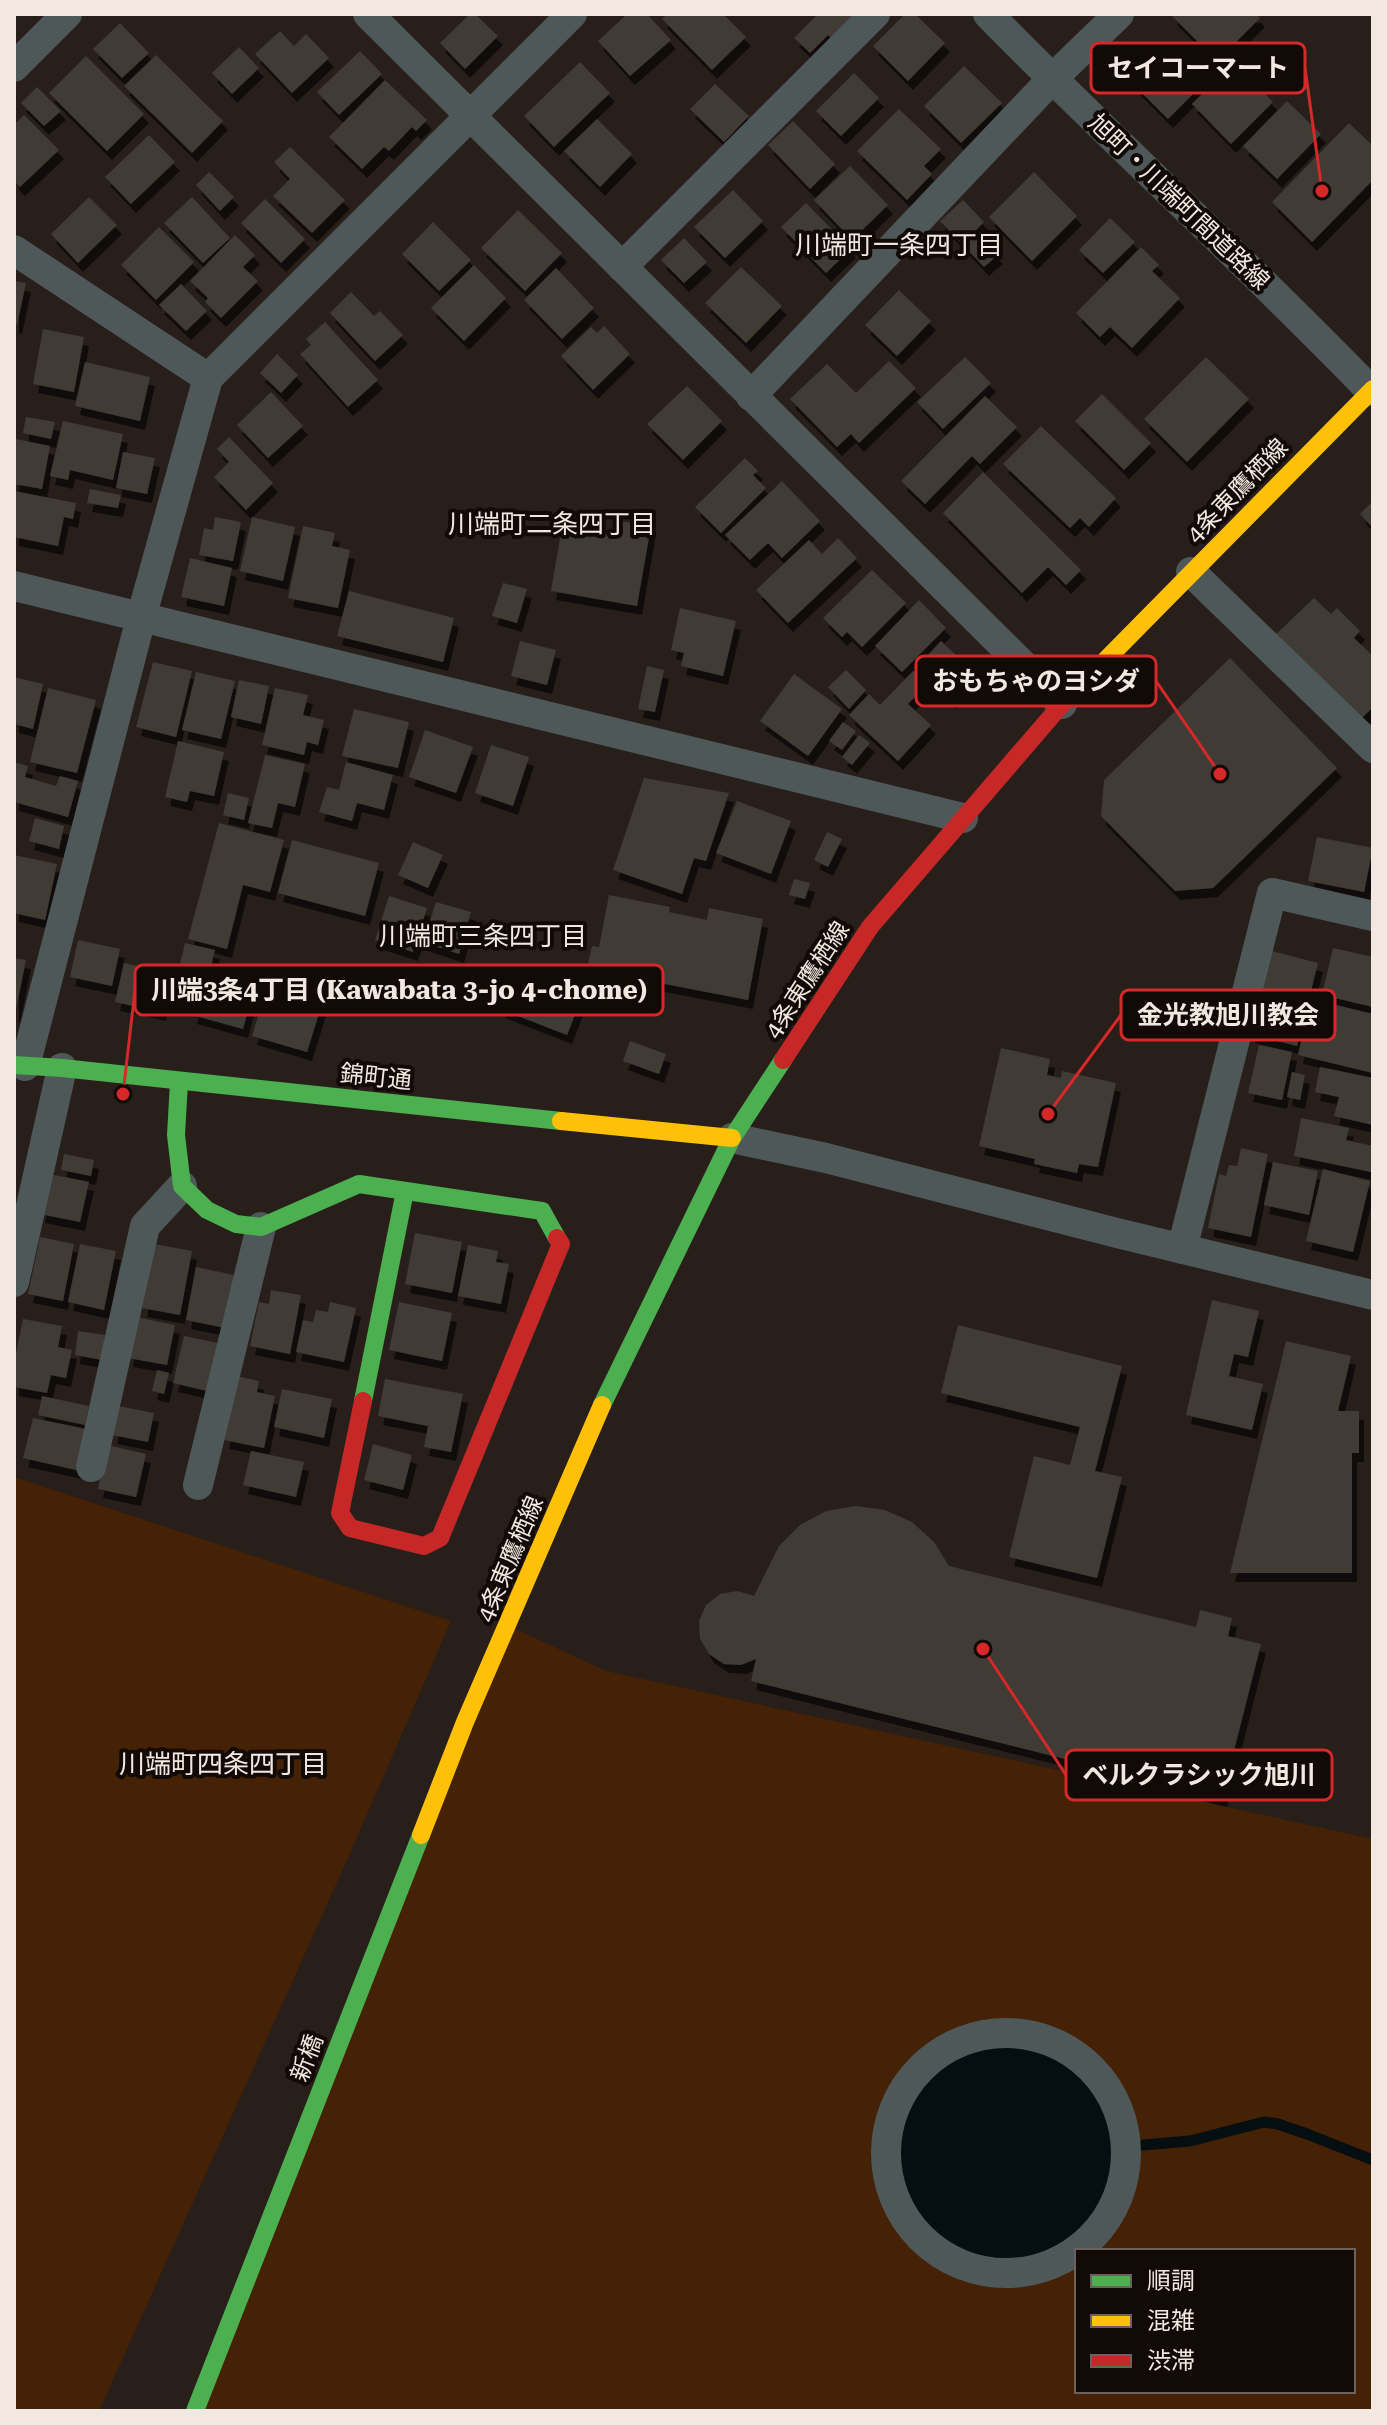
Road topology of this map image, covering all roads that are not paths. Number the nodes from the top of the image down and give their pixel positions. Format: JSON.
{"nodes":[{"id":1,"x":67,"y":14,"type":"edge"},
{"id":2,"x":368,"y":14,"type":"edge"},
{"id":3,"x":572,"y":14,"type":"edge"},
{"id":4,"x":875,"y":14,"type":"edge"},
{"id":5,"x":988,"y":14,"type":"edge"},
{"id":6,"x":1119,"y":14,"type":"edge"},
{"id":7,"x":14,"y":67,"type":"edge"},
{"id":8,"x":1052,"y":79,"type":"junction"},
{"id":9,"x":469,"y":116,"type":"junction"},
{"id":10,"x":14,"y":250,"type":"edge"},
{"id":11,"x":622,"y":267,"type":"junction"},
{"id":12,"x":208,"y":378,"type":"junction"},
{"id":13,"x":1372,"y":390,"type":"edge"},
{"id":14,"x":751,"y":396,"type":"junction"},
{"id":15,"x":1191,"y":572,"type":"junction"},
{"id":16,"x":14,"y":586,"type":"edge"},
{"id":17,"x":141,"y":618,"type":"junction"},
{"id":18,"x":1062,"y":704,"type":"junction"},
{"id":19,"x":1373,"y":748,"type":"edge"},
{"id":20,"x":963,"y":818,"type":"junction"},
{"id":21,"x":1373,"y":916,"type":"edge"},
{"id":22,"x":19,"y":1066,"type":"edge"},
{"id":23,"x":62,"y":1068,"type":"junction"},
{"id":24,"x":179,"y":1082,"type":"junction"},
{"id":25,"x":732,"y":1138,"type":"junction"},
{"id":26,"x":182,"y":1186,"type":"junction"},
{"id":27,"x":405,"y":1191,"type":"junction"},
{"id":28,"x":261,"y":1227,"type":"junction"},
{"id":29,"x":1182,"y":1249,"type":"junction"},
{"id":30,"x":14,"y":1282,"type":"edge"},
{"id":31,"x":1372,"y":1293,"type":"edge"},
{"id":32,"x":91,"y":1467,"type":"dead end"},
{"id":33,"x":198,"y":1485,"type":"dead end"},
{"id":34,"x":465,"y":1722,"type":"joint"},
{"id":35,"x":920,"y":2237,"type":"joint"},
{"id":36,"x":1078,"y":2249,"type":"edge"},
{"id":37,"x":1075,"y":2251,"type":"edge"},
{"id":38,"x":195,"y":2411,"type":"edge"}],
"edges":[{"from":1,"to":7,"type":"street"},
{"from":2,"to":9,"type":"street"},
{"from":3,"to":9,"type":"street"},
{"from":4,"to":11,"type":"street"},
{"from":5,"to":8,"type":"street","name":"旭町・川端町間道路線"},
{"from":6,"to":8,"type":"street"},
{"from":8,"to":13,"type":"street","name":"旭町・川端町間道路線"},
{"from":8,"to":14,"type":"street"},
{"from":9,"to":11,"type":"street"},
{"from":9,"to":12,"type":"street"},
{"from":10,"to":12,"type":"street"},
{"from":11,"to":14,"type":"street"},
{"from":12,"to":17,"type":"street"},
{"from":13,"to":15,"type":"street","name":"4条東鷹栖線"},
{"from":14,"to":18,"type":"street"},
{"from":15,"to":18,"type":"street","name":"4条東鷹栖線"},
{"from":15,"to":19,"type":"street"},
{"from":16,"to":17,"type":"street"},
{"from":17,"to":20,"type":"street"},
{"from":17,"to":22,"type":"street"},
{"from":18,"to":20,"type":"street","name":"4条東鷹栖線"},
{"from":20,"to":25,"type":"street","name":"4条東鷹栖線"},
{"from":21,"to":29,"type":"street"},
{"from":22,"to":23,"type":"street","name":"錦町通"},
{"from":23,"to":24,"type":"street","name":"錦町通"},
{"from":23,"to":30,"type":"street"},
{"from":24,"to":25,"type":"street","name":"錦町通"},
{"from":24,"to":26,"type":"street"},
{"from":25,"to":29,"type":"street"},
{"from":25,"to":34,"type":"street","name":"4条東鷹栖線"},
{"from":26,"to":28,"type":"street"},
{"from":26,"to":32,"type":"street"},
{"from":27,"to":27,"type":"street"},
{"from":27,"to":28,"type":"street"},
{"from":28,"to":33,"type":"street"},
{"from":29,"to":31,"type":"street"},
{"from":34,"to":38,"type":"street","name":"新橋"},
{"from":35,"to":36,"type":"street"},
{"from":35,"to":37,"type":"street"}]}
